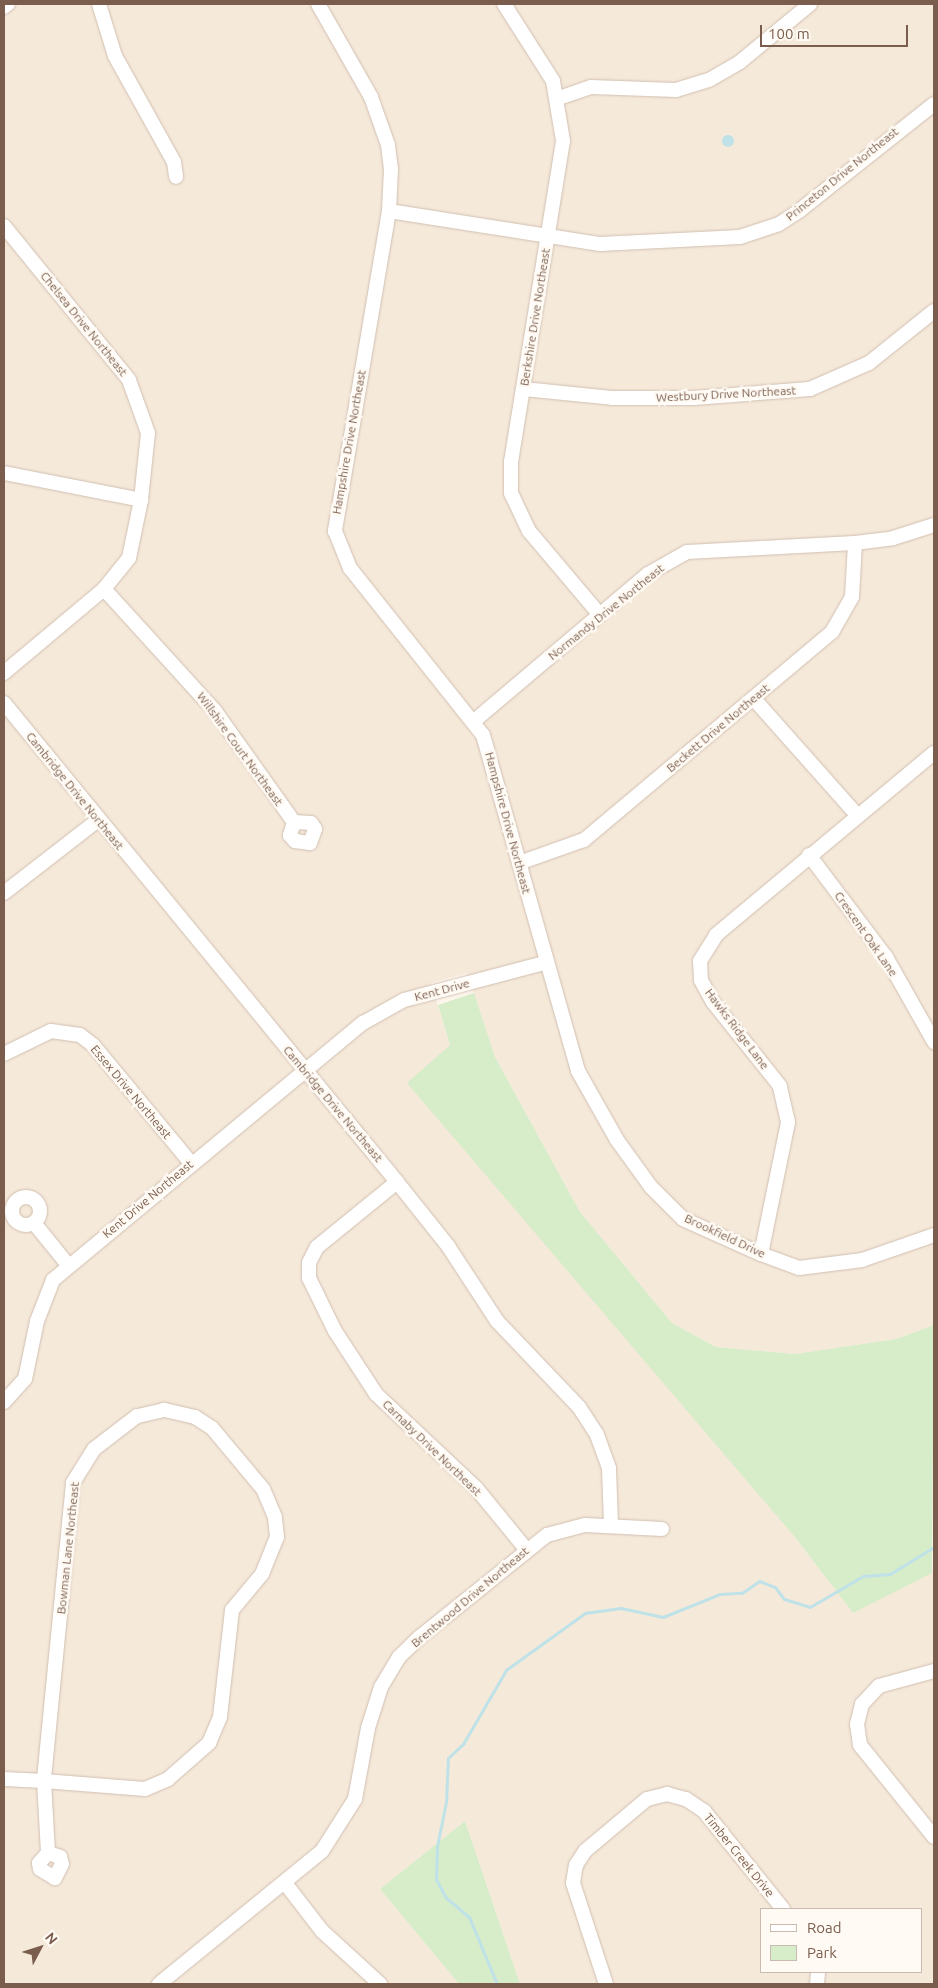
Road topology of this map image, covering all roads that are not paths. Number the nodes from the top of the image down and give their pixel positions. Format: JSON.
{"nodes":[{"id":1,"x":8,"y":4,"type":"edge"},
{"id":2,"x":100,"y":4,"type":"edge"},
{"id":3,"x":318,"y":4,"type":"edge"},
{"id":4,"x":504,"y":4,"type":"edge"},
{"id":5,"x":810,"y":4,"type":"edge"},
{"id":6,"x":4,"y":7,"type":"edge"},
{"id":7,"x":558,"y":98,"type":"junction"},
{"id":8,"x":934,"y":104,"type":"edge"},
{"id":9,"x":176,"y":177,"type":"dead end"},
{"id":10,"x":389,"y":211,"type":"junction"},
{"id":11,"x":4,"y":226,"type":"edge"},
{"id":12,"x":548,"y":237,"type":"junction"},
{"id":13,"x":934,"y":311,"type":"edge"},
{"id":14,"x":524,"y":389,"type":"junction"},
{"id":15,"x":4,"y":473,"type":"edge"},
{"id":16,"x":141,"y":500,"type":"junction"},
{"id":17,"x":934,"y":525,"type":"edge"},
{"id":18,"x":856,"y":542,"type":"junction"},
{"id":19,"x":104,"y":589,"type":"junction"},
{"id":20,"x":600,"y":615,"type":"junction"},
{"id":21,"x":4,"y":673,"type":"edge"},
{"id":22,"x":754,"y":699,"type":"junction"},
{"id":23,"x":4,"y":703,"type":"edge"},
{"id":24,"x":474,"y":721,"type":"junction"},
{"id":25,"x":933,"y":756,"type":"edge"},
{"id":26,"x":857,"y":815,"type":"junction"},
{"id":27,"x":98,"y":820,"type":"junction"},
{"id":28,"x":294,"y":822,"type":"dead end"},
{"id":29,"x":809,"y":855,"type":"junction"},
{"id":30,"x":519,"y":863,"type":"junction"},
{"id":31,"x":4,"y":893,"type":"edge"},
{"id":32,"x":544,"y":963,"type":"junction"},
{"id":33,"x":349,"y":1035,"type":"joint"},
{"id":34,"x":934,"y":1042,"type":"edge"},
{"id":35,"x":4,"y":1054,"type":"edge"},
{"id":36,"x":306,"y":1071,"type":"junction"},
{"id":37,"x":191,"y":1163,"type":"junction"},
{"id":38,"x":397,"y":1182,"type":"junction"},
{"id":39,"x":34,"y":1223,"type":"dead end"},
{"id":40,"x":934,"y":1235,"type":"edge"},
{"id":41,"x":761,"y":1254,"type":"junction"},
{"id":42,"x":68,"y":1265,"type":"junction"},
{"id":43,"x":4,"y":1402,"type":"edge"},
{"id":44,"x":612,"y":1526,"type":"junction"},
{"id":45,"x":662,"y":1529,"type":"dead end"},
{"id":46,"x":526,"y":1550,"type":"junction"},
{"id":47,"x":934,"y":1671,"type":"edge"},
{"id":48,"x":4,"y":1779,"type":"edge"},
{"id":49,"x":44,"y":1781,"type":"junction"},
{"id":50,"x":934,"y":1837,"type":"edge"},
{"id":51,"x":48,"y":1853,"type":"dead end"},
{"id":52,"x":285,"y":1883,"type":"junction"},
{"id":53,"x":782,"y":1908,"type":"edge"},
{"id":54,"x":159,"y":1984,"type":"edge"},
{"id":55,"x":380,"y":1984,"type":"edge"},
{"id":56,"x":606,"y":1984,"type":"edge"}],
"edges":[{"from":1,"to":6,"type":"street"},
{"from":2,"to":9,"type":"street"},
{"from":3,"to":10,"type":"street","name":"Hampshire Drive Northeast"},
{"from":4,"to":7,"type":"street","name":"Berkshire Drive Northeast"},
{"from":5,"to":7,"type":"street"},
{"from":7,"to":12,"type":"street","name":"Berkshire Drive Northeast"},
{"from":8,"to":12,"type":"street","name":"Princeton Drive Northeast"},
{"from":10,"to":12,"type":"street","name":"Princeton Drive Northeast"},
{"from":10,"to":24,"type":"street","name":"Hampshire Drive Northeast"},
{"from":11,"to":16,"type":"street","name":"Chelsea Drive Northeast"},
{"from":12,"to":14,"type":"street","name":"Berkshire Drive Northeast"},
{"from":13,"to":14,"type":"street","name":"Westbury Drive Northeast"},
{"from":14,"to":20,"type":"street","name":"Berkshire Drive Northeast"},
{"from":15,"to":16,"type":"street"},
{"from":16,"to":19,"type":"street","name":"Chelsea Drive Northeast"},
{"from":17,"to":18,"type":"street","name":"Normandy Drive Northeast"},
{"from":18,"to":20,"type":"street","name":"Normandy Drive Northeast"},
{"from":18,"to":22,"type":"street","name":"Beckett Drive Northeast"},
{"from":19,"to":21,"type":"street","name":"Chelsea Drive Northeast"},
{"from":19,"to":28,"type":"street","name":"Willshire Court Northeast"},
{"from":20,"to":24,"type":"street","name":"Normandy Drive Northeast"},
{"from":22,"to":26,"type":"street"},
{"from":22,"to":30,"type":"street","name":"Beckett Drive Northeast"},
{"from":23,"to":27,"type":"street","name":"Cambridge Drive Northeast"},
{"from":24,"to":30,"type":"street","name":"Hampshire Drive Northeast"},
{"from":25,"to":26,"type":"street","name":"Hawks Ridge Lane"},
{"from":26,"to":29,"type":"street","name":"Hawks Ridge Lane"},
{"from":27,"to":31,"type":"street"},
{"from":27,"to":36,"type":"street","name":"Cambridge Drive Northeast"},
{"from":29,"to":34,"type":"street","name":"Crescent Oak Lane"},
{"from":29,"to":41,"type":"street","name":"Hawks Ridge Lane"},
{"from":30,"to":32,"type":"street","name":"Hampshire Drive Northeast"},
{"from":32,"to":33,"type":"street","name":"Kent Drive"},
{"from":32,"to":41,"type":"street","name":"Brookfield Drive"},
{"from":33,"to":36,"type":"street","name":"Kent Drive Northeast"},
{"from":35,"to":37,"type":"street","name":"Essex Drive Northeast"},
{"from":36,"to":37,"type":"street","name":"Kent Drive Northeast"},
{"from":36,"to":38,"type":"street","name":"Cambridge Drive Northeast"},
{"from":37,"to":42,"type":"street","name":"Kent Drive Northeast"},
{"from":38,"to":44,"type":"street","name":"Cambridge Drive Northeast"},
{"from":38,"to":46,"type":"street","name":"Carnaby Drive Northeast"},
{"from":39,"to":42,"type":"street"},
{"from":40,"to":41,"type":"street","name":"Brookfield Drive"},
{"from":42,"to":43,"type":"street","name":"Kent Drive Northeast"},
{"from":44,"to":45,"type":"street","name":"Brentwood Drive Northeast"},
{"from":44,"to":46,"type":"street","name":"Brentwood Drive Northeast"},
{"from":46,"to":52,"type":"street","name":"Brentwood Drive Northeast"},
{"from":47,"to":50,"type":"street"},
{"from":48,"to":49,"type":"street","name":"Bowman Lane Northeast"},
{"from":49,"to":49,"type":"street","name":"Bowman Lane Northeast"},
{"from":49,"to":51,"type":"street"},
{"from":52,"to":54,"type":"street","name":"Brentwood Drive Northeast"},
{"from":52,"to":55,"type":"street"},
{"from":53,"to":56,"type":"street","name":"Timber Creek Drive"}]}
